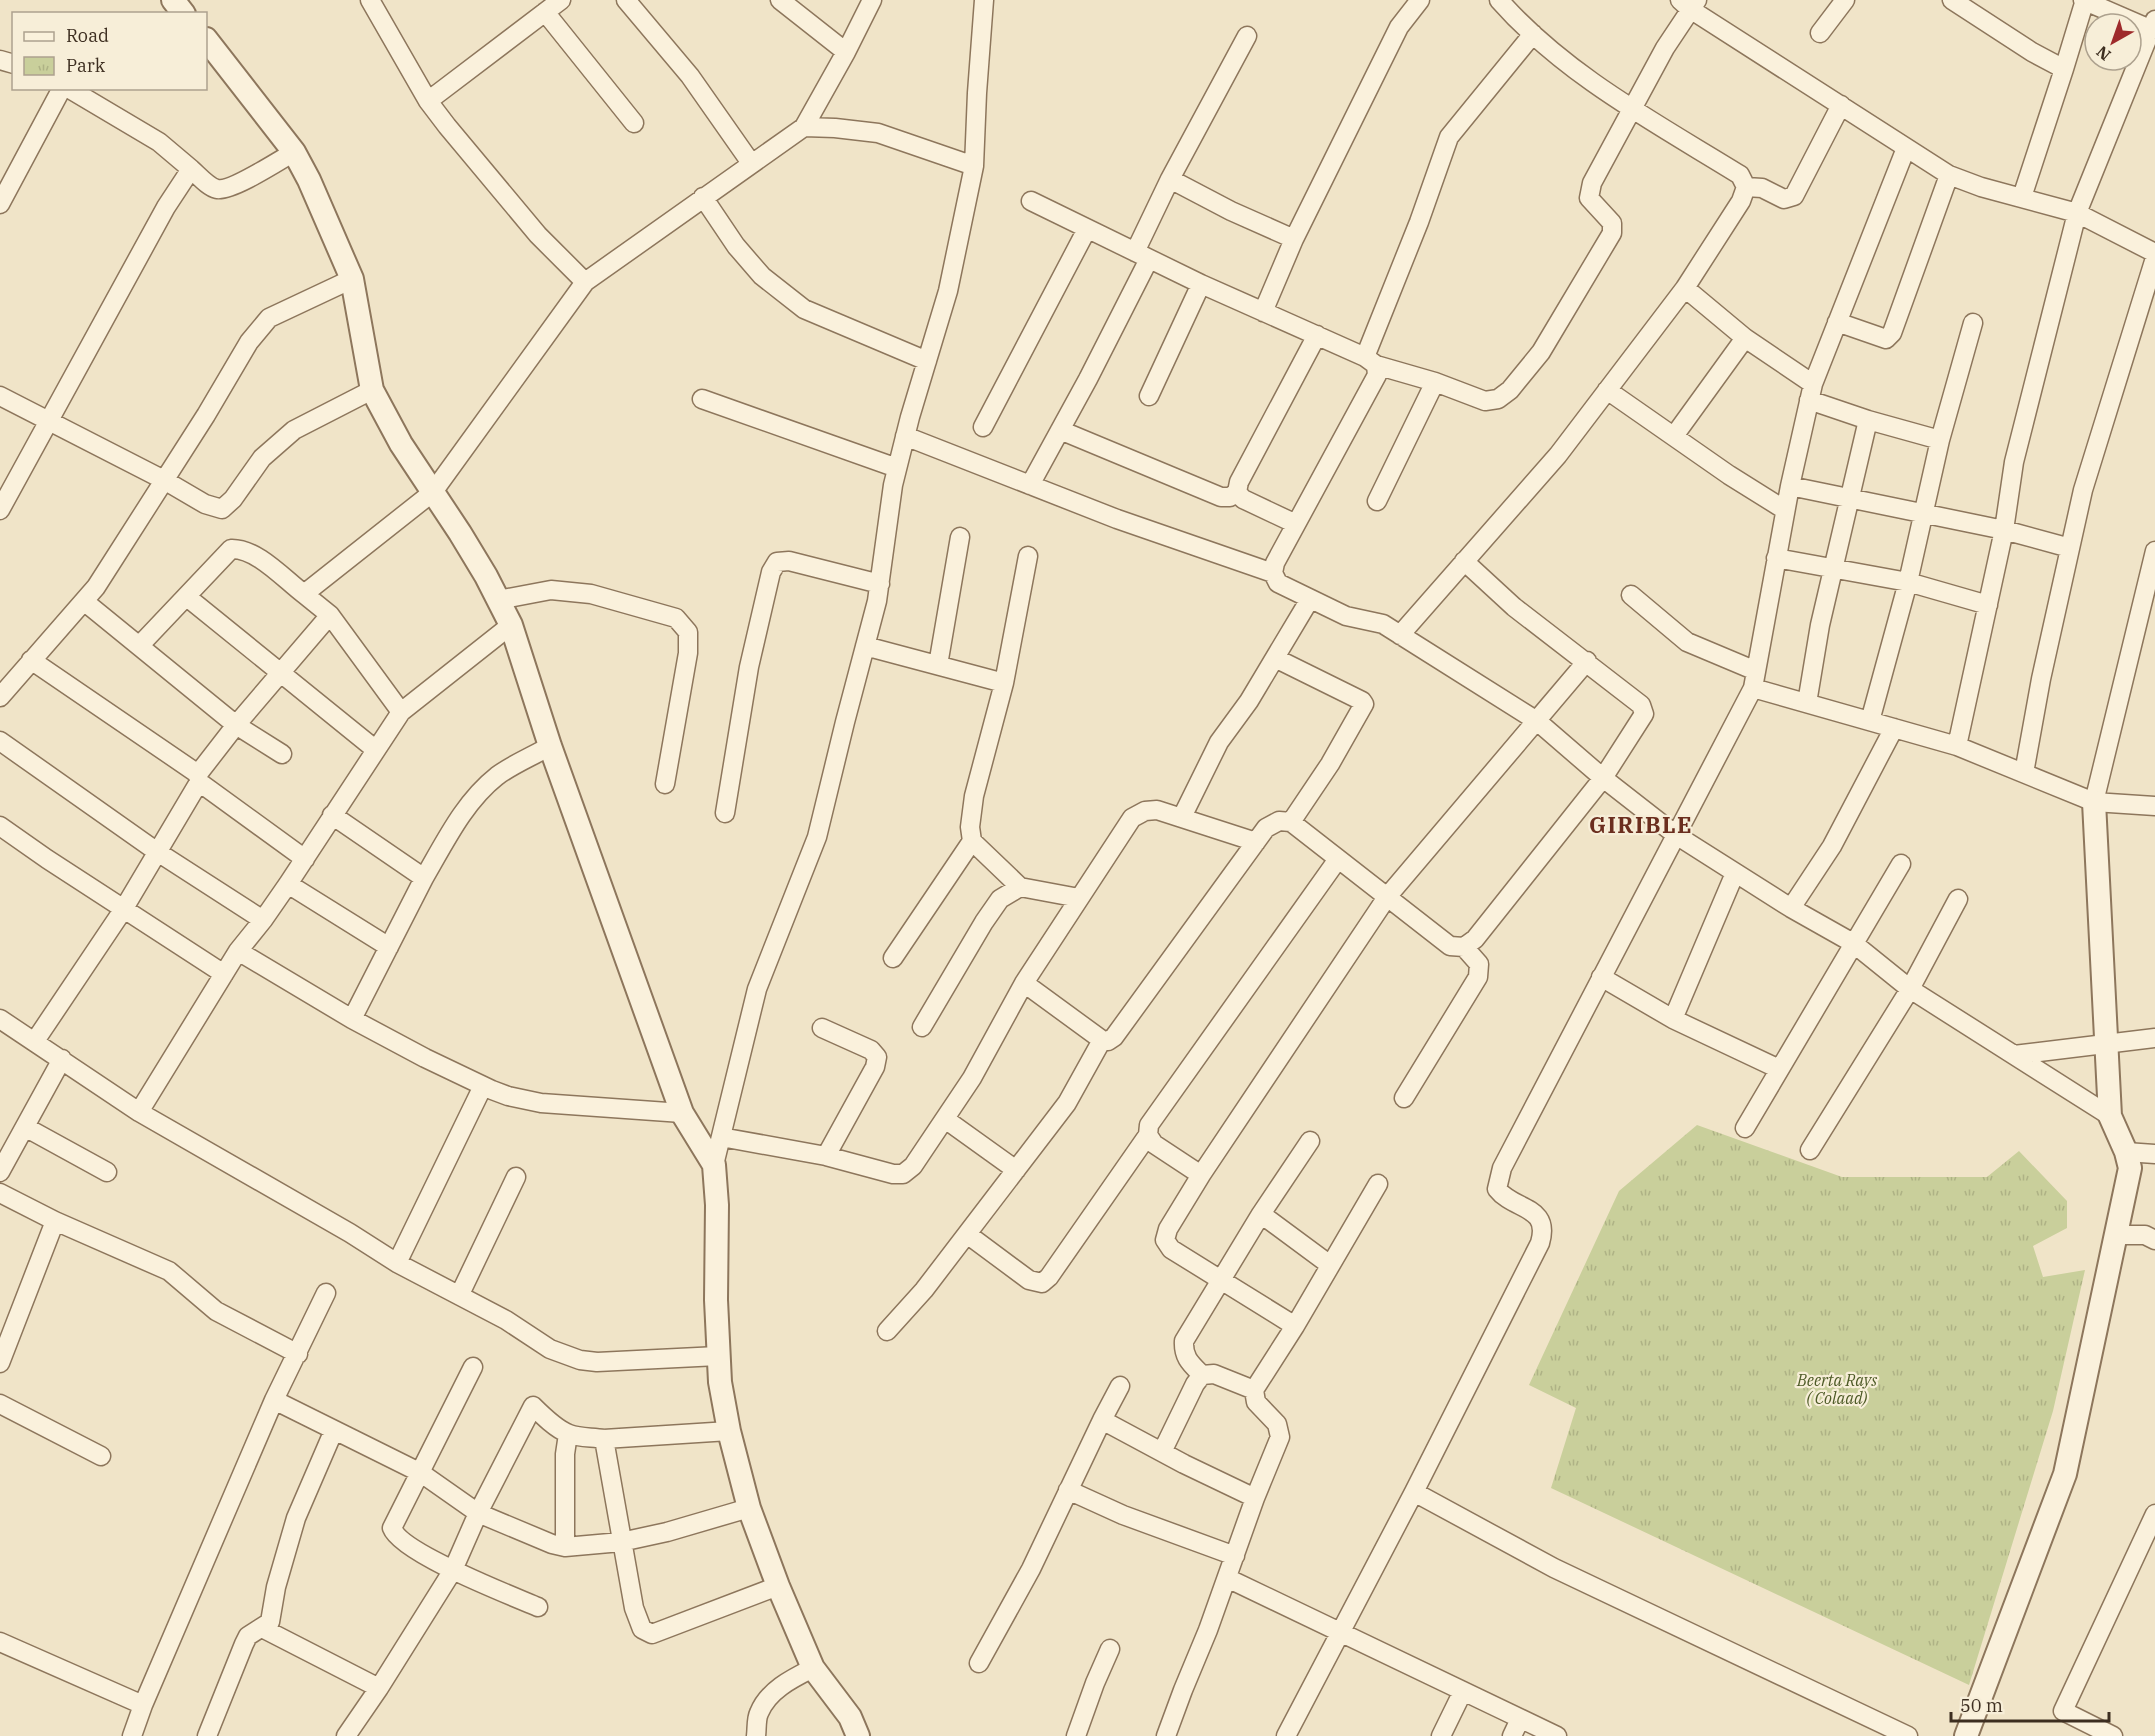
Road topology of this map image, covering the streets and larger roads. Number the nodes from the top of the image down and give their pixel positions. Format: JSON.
{"nodes":[{"id":1,"x":173,"y":0,"type":"edge"},
{"id":2,"x":370,"y":0,"type":"edge"},
{"id":3,"x":561,"y":0,"type":"edge"},
{"id":4,"x":626,"y":0,"type":"edge"},
{"id":5,"x":780,"y":0,"type":"edge"},
{"id":6,"x":872,"y":0,"type":"edge"},
{"id":7,"x":984,"y":0,"type":"edge"},
{"id":8,"x":1420,"y":0,"type":"edge"},
{"id":9,"x":1499,"y":0,"type":"edge"},
{"id":10,"x":1845,"y":0,"type":"edge"},
{"id":11,"x":1952,"y":0,"type":"edge"},
{"id":12,"x":2084,"y":0,"type":"edge"},
{"id":13,"x":1689,"y":3,"type":"edge"},
{"id":14,"x":182,"y":12,"type":"edge"},
{"id":15,"x":545,"y":12,"type":"junction"},
{"id":16,"x":2154,"y":26,"type":"edge"},
{"id":17,"x":1820,"y":33,"type":"dead end"},
{"id":18,"x":1533,"y":34,"type":"junction"},
{"id":19,"x":1247,"y":36,"type":"dead end"},
{"id":20,"x":207,"y":40,"type":"edge"},
{"id":21,"x":846,"y":52,"type":"junction"},
{"id":22,"x":2064,"y":69,"type":"junction"},
{"id":23,"x":61,"y":90,"type":"edge"},
{"id":24,"x":71,"y":90,"type":"edge"},
{"id":25,"x":428,"y":101,"type":"junction"},
{"id":26,"x":1840,"y":105,"type":"junction"},
{"id":27,"x":1632,"y":109,"type":"junction"},
{"id":28,"x":634,"y":123,"type":"dead end"},
{"id":29,"x":804,"y":128,"type":"junction"},
{"id":30,"x":1906,"y":148,"type":"junction"},
{"id":31,"x":294,"y":152,"type":"junction"},
{"id":32,"x":751,"y":163,"type":"junction"},
{"id":33,"x":974,"y":166,"type":"junction"},
{"id":34,"x":191,"y":169,"type":"junction"},
{"id":35,"x":1949,"y":175,"type":"junction"},
{"id":36,"x":1170,"y":179,"type":"junction"},
{"id":37,"x":1746,"y":187,"type":"junction"},
{"id":38,"x":703,"y":197,"type":"junction"},
{"id":39,"x":2022,"y":197,"type":"junction"},
{"id":40,"x":1031,"y":201,"type":"dead end"},
{"id":41,"x":0,"y":204,"type":"edge"},
{"id":42,"x":2077,"y":213,"type":"junction"},
{"id":43,"x":1087,"y":228,"type":"junction"},
{"id":44,"x":1294,"y":239,"type":"junction"},
{"id":45,"x":2155,"y":253,"type":"edge"},
{"id":46,"x":1142,"y":255,"type":"junction"},
{"id":47,"x":2155,"y":258,"type":"edge"},
{"id":48,"x":352,"y":279,"type":"junction"},
{"id":49,"x":585,"y":282,"type":"junction"},
{"id":50,"x":1201,"y":284,"type":"junction"},
{"id":51,"x":1685,"y":288,"type":"junction"},
{"id":52,"x":1263,"y":312,"type":"junction"},
{"id":53,"x":1838,"y":322,"type":"junction"},
{"id":54,"x":1973,"y":323,"type":"dead end"},
{"id":55,"x":1317,"y":335,"type":"junction"},
{"id":56,"x":1745,"y":338,"type":"junction"},
{"id":57,"x":927,"y":361,"type":"junction"},
{"id":58,"x":1371,"y":361,"type":"junction"},
{"id":59,"x":1435,"y":382,"type":"junction"},
{"id":60,"x":372,"y":390,"type":"junction"},
{"id":61,"x":1607,"y":390,"type":"junction"},
{"id":62,"x":1811,"y":392,"type":"junction"},
{"id":63,"x":0,"y":396,"type":"edge"},
{"id":64,"x":1149,"y":396,"type":"dead end"},
{"id":65,"x":702,"y":399,"type":"dead end"},
{"id":66,"x":1868,"y":420,"type":"junction"},
{"id":67,"x":49,"y":421,"type":"junction"},
{"id":68,"x":983,"y":427,"type":"dead end"},
{"id":69,"x":1060,"y":430,"type":"junction"},
{"id":70,"x":905,"y":436,"type":"junction"},
{"id":71,"x":1674,"y":436,"type":"junction"},
{"id":72,"x":1940,"y":440,"type":"junction"},
{"id":73,"x":897,"y":468,"type":"junction"},
{"id":74,"x":164,"y":480,"type":"junction"},
{"id":75,"x":1030,"y":485,"type":"junction"},
{"id":76,"x":1790,"y":486,"type":"junction"},
{"id":77,"x":433,"y":492,"type":"junction"},
{"id":78,"x":1237,"y":492,"type":"junction"},
{"id":79,"x":1850,"y":498,"type":"junction"},
{"id":80,"x":1377,"y":501,"type":"dead end"},
{"id":81,"x":0,"y":510,"type":"edge"},
{"id":82,"x":1785,"y":510,"type":"junction"},
{"id":83,"x":1923,"y":513,"type":"junction"},
{"id":84,"x":1296,"y":524,"type":"junction"},
{"id":85,"x":2004,"y":530,"type":"junction"},
{"id":86,"x":960,"y":537,"type":"dead end"},
{"id":87,"x":2070,"y":548,"type":"junction"},
{"id":88,"x":2155,"y":551,"type":"edge"},
{"id":89,"x":1029,"y":556,"type":"dead end"},
{"id":90,"x":1776,"y":558,"type":"junction"},
{"id":91,"x":1464,"y":561,"type":"junction"},
{"id":92,"x":1833,"y":569,"type":"junction"},
{"id":93,"x":1273,"y":573,"type":"junction"},
{"id":94,"x":1908,"y":582,"type":"junction"},
{"id":95,"x":880,"y":584,"type":"junction"},
{"id":96,"x":304,"y":594,"type":"junction"},
{"id":97,"x":1631,"y":595,"type":"dead end"},
{"id":98,"x":187,"y":597,"type":"junction"},
{"id":99,"x":1310,"y":599,"type":"junction"},
{"id":100,"x":498,"y":600,"type":"junction"},
{"id":101,"x":85,"y":602,"type":"junction"},
{"id":102,"x":1988,"y":605,"type":"junction"},
{"id":103,"x":330,"y":615,"type":"junction"},
{"id":104,"x":511,"y":625,"type":"junction"},
{"id":105,"x":1400,"y":634,"type":"junction"},
{"id":106,"x":140,"y":645,"type":"junction"},
{"id":107,"x":865,"y":646,"type":"junction"},
{"id":108,"x":1275,"y":658,"type":"junction"},
{"id":109,"x":31,"y":660,"type":"junction"},
{"id":110,"x":1587,"y":661,"type":"junction"},
{"id":111,"x":938,"y":665,"type":"junction"},
{"id":112,"x":282,"y":673,"type":"junction"},
{"id":113,"x":1754,"y":680,"type":"junction"},
{"id":114,"x":1004,"y":682,"type":"junction"},
{"id":115,"x":0,"y":697,"type":"edge"},
{"id":116,"x":1807,"y":703,"type":"junction"},
{"id":117,"x":401,"y":712,"type":"junction"},
{"id":118,"x":1537,"y":721,"type":"junction"},
{"id":119,"x":1870,"y":722,"type":"junction"},
{"id":120,"x":236,"y":725,"type":"junction"},
{"id":121,"x":1894,"y":728,"type":"junction"},
{"id":122,"x":0,"y":741,"type":"edge"},
{"id":123,"x":550,"y":746,"type":"junction"},
{"id":124,"x":1957,"y":746,"type":"junction"},
{"id":125,"x":376,"y":750,"type":"junction"},
{"id":126,"x":282,"y":754,"type":"dead end"},
{"id":127,"x":2024,"y":773,"type":"junction"},
{"id":128,"x":198,"y":778,"type":"junction"},
{"id":129,"x":1603,"y":778,"type":"junction"},
{"id":130,"x":665,"y":784,"type":"dead end"},
{"id":131,"x":2094,"y":802,"type":"junction"},
{"id":132,"x":2155,"y":806,"type":"edge"},
{"id":133,"x":725,"y":813,"type":"dead end"},
{"id":134,"x":332,"y":815,"type":"junction"},
{"id":135,"x":1182,"y":817,"type":"junction"},
{"id":136,"x":1291,"y":822,"type":"junction"},
{"id":137,"x":0,"y":826,"type":"edge"},
{"id":138,"x":1676,"y":835,"type":"junction"},
{"id":139,"x":972,"y":841,"type":"junction"},
{"id":140,"x":1256,"y":842,"type":"junction"},
{"id":141,"x":156,"y":851,"type":"junction"},
{"id":142,"x":305,"y":859,"type":"junction"},
{"id":143,"x":1338,"y":859,"type":"junction"},
{"id":144,"x":1901,"y":864,"type":"dead end"},
{"id":145,"x":1735,"y":873,"type":"junction"},
{"id":146,"x":424,"y":878,"type":"junction"},
{"id":147,"x":288,"y":884,"type":"junction"},
{"id":148,"x":1020,"y":887,"type":"junction"},
{"id":149,"x":1387,"y":897,"type":"junction"},
{"id":150,"x":1079,"y":898,"type":"junction"},
{"id":151,"x":1958,"y":899,"type":"dead end"},
{"id":152,"x":1791,"y":908,"type":"junction"},
{"id":153,"x":123,"y":910,"type":"junction"},
{"id":154,"x":263,"y":920,"type":"junction"},
{"id":155,"x":1853,"y":943,"type":"junction"},
{"id":156,"x":389,"y":946,"type":"junction"},
{"id":157,"x":1464,"y":947,"type":"junction"},
{"id":158,"x":238,"y":951,"type":"junction"},
{"id":159,"x":894,"y":958,"type":"dead end"},
{"id":160,"x":224,"y":974,"type":"junction"},
{"id":161,"x":1601,"y":977,"type":"junction"},
{"id":162,"x":1024,"y":983,"type":"junction"},
{"id":163,"x":1910,"y":989,"type":"junction"},
{"id":164,"x":0,"y":1019,"type":"edge"},
{"id":165,"x":352,"y":1019,"type":"junction"},
{"id":166,"x":1673,"y":1019,"type":"junction"},
{"id":167,"x":922,"y":1027,"type":"dead end"},
{"id":168,"x":822,"y":1028,"type":"dead end"},
{"id":169,"x":2155,"y":1038,"type":"edge"},
{"id":170,"x":1102,"y":1040,"type":"junction"},
{"id":171,"x":35,"y":1041,"type":"junction"},
{"id":172,"x":2108,"y":1044,"type":"junction"},
{"id":173,"x":2014,"y":1055,"type":"junction"},
{"id":174,"x":62,"y":1059,"type":"junction"},
{"id":175,"x":1779,"y":1069,"type":"junction"},
{"id":176,"x":483,"y":1086,"type":"junction"},
{"id":177,"x":1404,"y":1098,"type":"dead end"},
{"id":178,"x":139,"y":1112,"type":"junction"},
{"id":179,"x":682,"y":1113,"type":"junction"},
{"id":180,"x":2110,"y":1116,"type":"junction"},
{"id":181,"x":945,"y":1119,"type":"junction"},
{"id":182,"x":25,"y":1127,"type":"junction"},
{"id":183,"x":1744,"y":1128,"type":"dead end"},
{"id":184,"x":1148,"y":1135,"type":"junction"},
{"id":185,"x":721,"y":1137,"type":"junction"},
{"id":186,"x":1310,"y":1141,"type":"dead end"},
{"id":187,"x":1810,"y":1150,"type":"dead end"},
{"id":188,"x":2126,"y":1152,"type":"junction"},
{"id":189,"x":2155,"y":1154,"type":"edge"},
{"id":190,"x":826,"y":1156,"type":"junction"},
{"id":191,"x":714,"y":1165,"type":"junction"},
{"id":192,"x":1016,"y":1170,"type":"junction"},
{"id":193,"x":0,"y":1172,"type":"edge"},
{"id":194,"x":107,"y":1172,"type":"dead end"},
{"id":195,"x":1201,"y":1175,"type":"junction"},
{"id":196,"x":516,"y":1177,"type":"dead end"},
{"id":197,"x":1378,"y":1184,"type":"dead end"},
{"id":198,"x":0,"y":1193,"type":"edge"},
{"id":199,"x":1261,"y":1214,"type":"junction"},
{"id":200,"x":55,"y":1221,"type":"junction"},
{"id":201,"x":966,"y":1234,"type":"junction"},
{"id":202,"x":2116,"y":1235,"type":"junction"},
{"id":203,"x":2155,"y":1240,"type":"edge"},
{"id":204,"x":397,"y":1263,"type":"junction"},
{"id":205,"x":1330,"y":1265,"type":"junction"},
{"id":206,"x":1221,"y":1280,"type":"junction"},
{"id":207,"x":326,"y":1293,"type":"dead end"},
{"id":208,"x":460,"y":1294,"type":"junction"},
{"id":209,"x":1295,"y":1326,"type":"junction"},
{"id":210,"x":887,"y":1331,"type":"dead end"},
{"id":211,"x":298,"y":1354,"type":"junction"},
{"id":212,"x":718,"y":1356,"type":"junction"},
{"id":213,"x":0,"y":1363,"type":"edge"},
{"id":214,"x":472,"y":1366,"type":"dead end"},
{"id":215,"x":1202,"y":1375,"type":"junction"},
{"id":216,"x":1120,"y":1386,"type":"dead end"},
{"id":217,"x":1254,"y":1390,"type":"junction"},
{"id":218,"x":274,"y":1400,"type":"junction"},
{"id":219,"x":0,"y":1404,"type":"edge"},
{"id":220,"x":1102,"y":1420,"type":"junction"},
{"id":221,"x":334,"y":1430,"type":"junction"},
{"id":222,"x":729,"y":1431,"type":"junction"},
{"id":223,"x":568,"y":1434,"type":"junction"},
{"id":224,"x":604,"y":1439,"type":"junction"},
{"id":225,"x":1162,"y":1452,"type":"junction"},
{"id":226,"x":101,"y":1456,"type":"dead end"},
{"id":227,"x":421,"y":1473,"type":"junction"},
{"id":228,"x":1068,"y":1490,"type":"junction"},
{"id":229,"x":1414,"y":1492,"type":"junction"},
{"id":230,"x":1255,"y":1498,"type":"junction"},
{"id":231,"x":749,"y":1508,"type":"junction"},
{"id":232,"x":478,"y":1513,"type":"junction"},
{"id":233,"x":2155,"y":1514,"type":"edge"},
{"id":234,"x":621,"y":1542,"type":"junction"},
{"id":235,"x":566,"y":1546,"type":"junction"},
{"id":236,"x":1234,"y":1556,"type":"junction"},
{"id":237,"x":453,"y":1570,"type":"junction"},
{"id":238,"x":1227,"y":1578,"type":"junction"},
{"id":239,"x":778,"y":1586,"type":"junction"},
{"id":240,"x":538,"y":1607,"type":"dead end"},
{"id":241,"x":262,"y":1628,"type":"junction"},
{"id":242,"x":1340,"y":1632,"type":"junction"},
{"id":243,"x":0,"y":1642,"type":"edge"},
{"id":244,"x":1110,"y":1650,"type":"dead end"},
{"id":245,"x":979,"y":1663,"type":"dead end"},
{"id":246,"x":813,"y":1668,"type":"junction"},
{"id":247,"x":379,"y":1688,"type":"junction"},
{"id":248,"x":1463,"y":1691,"type":"junction"},
{"id":249,"x":143,"y":1705,"type":"junction"},
{"id":250,"x":1520,"y":1719,"type":"junction"},
{"id":251,"x":132,"y":1736,"type":"edge"},
{"id":252,"x":207,"y":1736,"type":"edge"},
{"id":253,"x":346,"y":1736,"type":"edge"},
{"id":254,"x":756,"y":1736,"type":"edge"},
{"id":255,"x":858,"y":1736,"type":"edge"},
{"id":256,"x":1076,"y":1736,"type":"edge"},
{"id":257,"x":1167,"y":1736,"type":"edge"},
{"id":258,"x":1286,"y":1736,"type":"edge"},
{"id":259,"x":1441,"y":1736,"type":"edge"},
{"id":260,"x":1512,"y":1736,"type":"edge"},
{"id":261,"x":1557,"y":1736,"type":"edge"},
{"id":262,"x":1908,"y":1736,"type":"edge"},
{"id":263,"x":1965,"y":1736,"type":"edge"},
{"id":264,"x":2113,"y":1736,"type":"edge"}],
"edges":[{"from":1,"to":14,"type":"street"},
{"from":2,"to":25,"type":"street"},
{"from":3,"to":15,"type":"street"},
{"from":4,"to":32,"type":"street"},
{"from":5,"to":21,"type":"street"},
{"from":6,"to":21,"type":"street"},
{"from":7,"to":33,"type":"street"},
{"from":8,"to":44,"type":"street"},
{"from":9,"to":18,"type":"street"},
{"from":10,"to":17,"type":"street"},
{"from":11,"to":22,"type":"street"},
{"from":12,"to":16,"type":"street"},
{"from":12,"to":22,"type":"street"},
{"from":13,"to":26,"type":"street"},
{"from":13,"to":27,"type":"street"},
{"from":15,"to":25,"type":"street"},
{"from":15,"to":28,"type":"street"},
{"from":16,"to":42,"type":"street"},
{"from":18,"to":27,"type":"street"},
{"from":18,"to":58,"type":"street"},
{"from":19,"to":36,"type":"street"},
{"from":20,"to":31,"type":"street"},
{"from":21,"to":29,"type":"street"},
{"from":22,"to":39,"type":"street"},
{"from":23,"to":41,"type":"street"},
{"from":24,"to":34,"type":"street"},
{"from":25,"to":49,"type":"street"},
{"from":26,"to":30,"type":"street"},
{"from":26,"to":37,"type":"street"},
{"from":27,"to":37,"type":"street"},
{"from":27,"to":59,"type":"street"},
{"from":29,"to":32,"type":"street"},
{"from":29,"to":33,"type":"street"},
{"from":30,"to":35,"type":"street"},
{"from":30,"to":53,"type":"street"},
{"from":31,"to":34,"type":"street"},
{"from":31,"to":48,"type":"street"},
{"from":32,"to":38,"type":"street"},
{"from":33,"to":57,"type":"street"},
{"from":34,"to":67,"type":"street"},
{"from":35,"to":39,"type":"street"},
{"from":35,"to":53,"type":"street"},
{"from":36,"to":44,"type":"street"},
{"from":36,"to":46,"type":"street"},
{"from":37,"to":51,"type":"street"},
{"from":38,"to":49,"type":"street"},
{"from":38,"to":57,"type":"street"},
{"from":39,"to":42,"type":"street"},
{"from":40,"to":43,"type":"street"},
{"from":42,"to":45,"type":"street"},
{"from":42,"to":85,"type":"street"},
{"from":43,"to":46,"type":"street"},
{"from":43,"to":68,"type":"street"},
{"from":44,"to":52,"type":"street"},
{"from":46,"to":50,"type":"street"},
{"from":46,"to":69,"type":"street"},
{"from":47,"to":87,"type":"street"},
{"from":48,"to":60,"type":"street"},
{"from":48,"to":74,"type":"street"},
{"from":49,"to":77,"type":"street"},
{"from":50,"to":52,"type":"street"},
{"from":50,"to":64,"type":"street"},
{"from":51,"to":56,"type":"street"},
{"from":51,"to":61,"type":"street"},
{"from":52,"to":55,"type":"street"},
{"from":53,"to":62,"type":"street"},
{"from":54,"to":72,"type":"street"},
{"from":55,"to":58,"type":"street"},
{"from":55,"to":78,"type":"street"},
{"from":56,"to":62,"type":"street"},
{"from":56,"to":71,"type":"street"},
{"from":57,"to":70,"type":"street"},
{"from":58,"to":59,"type":"street"},
{"from":58,"to":84,"type":"street"},
{"from":59,"to":80,"type":"street"},
{"from":60,"to":74,"type":"street"},
{"from":60,"to":77,"type":"street"},
{"from":61,"to":71,"type":"street"},
{"from":61,"to":91,"type":"street"},
{"from":62,"to":66,"type":"street"},
{"from":62,"to":76,"type":"street"},
{"from":63,"to":67,"type":"street"},
{"from":65,"to":73,"type":"street"},
{"from":66,"to":72,"type":"street"},
{"from":66,"to":79,"type":"street"},
{"from":67,"to":74,"type":"street"},
{"from":67,"to":81,"type":"street"},
{"from":69,"to":75,"type":"street"},
{"from":69,"to":78,"type":"street"},
{"from":70,"to":73,"type":"street"},
{"from":70,"to":75,"type":"street"},
{"from":71,"to":82,"type":"street"},
{"from":72,"to":83,"type":"street"},
{"from":73,"to":95,"type":"street"},
{"from":74,"to":101,"type":"street"},
{"from":75,"to":93,"type":"street"},
{"from":76,"to":79,"type":"street"},
{"from":76,"to":82,"type":"street"},
{"from":77,"to":96,"type":"street"},
{"from":77,"to":100,"type":"street"},
{"from":78,"to":84,"type":"street"},
{"from":79,"to":83,"type":"street"},
{"from":79,"to":92,"type":"street"},
{"from":82,"to":90,"type":"street"},
{"from":83,"to":85,"type":"street"},
{"from":83,"to":94,"type":"street"},
{"from":84,"to":93,"type":"street"},
{"from":85,"to":87,"type":"street"},
{"from":85,"to":102,"type":"street"},
{"from":86,"to":111,"type":"street"},
{"from":87,"to":127,"type":"street"},
{"from":88,"to":131,"type":"street"},
{"from":89,"to":114,"type":"street"},
{"from":90,"to":92,"type":"street"},
{"from":90,"to":113,"type":"street"},
{"from":91,"to":105,"type":"street"},
{"from":91,"to":110,"type":"street"},
{"from":92,"to":94,"type":"street"},
{"from":92,"to":116,"type":"street"},
{"from":93,"to":99,"type":"street"},
{"from":94,"to":102,"type":"street"},
{"from":94,"to":119,"type":"street"},
{"from":95,"to":107,"type":"street"},
{"from":95,"to":133,"type":"street"},
{"from":96,"to":98,"type":"street"},
{"from":96,"to":103,"type":"street"},
{"from":97,"to":113,"type":"street"},
{"from":98,"to":106,"type":"street"},
{"from":98,"to":112,"type":"street"},
{"from":99,"to":105,"type":"street"},
{"from":99,"to":108,"type":"street"},
{"from":100,"to":104,"type":"street"},
{"from":100,"to":130,"type":"street"},
{"from":101,"to":106,"type":"street"},
{"from":101,"to":109,"type":"street"},
{"from":102,"to":124,"type":"street"},
{"from":103,"to":112,"type":"street"},
{"from":103,"to":117,"type":"street"},
{"from":104,"to":117,"type":"street"},
{"from":104,"to":123,"type":"street"},
{"from":105,"to":118,"type":"street"},
{"from":106,"to":120,"type":"street"},
{"from":107,"to":111,"type":"street"},
{"from":107,"to":185,"type":"street"},
{"from":108,"to":135,"type":"street"},
{"from":108,"to":136,"type":"street"},
{"from":109,"to":115,"type":"street"},
{"from":109,"to":128,"type":"street"},
{"from":110,"to":118,"type":"street"},
{"from":110,"to":129,"type":"street"},
{"from":111,"to":114,"type":"street"},
{"from":112,"to":120,"type":"street"},
{"from":112,"to":125,"type":"street"},
{"from":113,"to":116,"type":"street"},
{"from":113,"to":138,"type":"street"},
{"from":114,"to":139,"type":"street"},
{"from":116,"to":119,"type":"street"},
{"from":117,"to":125,"type":"street"},
{"from":118,"to":129,"type":"street"},
{"from":118,"to":149,"type":"street"},
{"from":119,"to":121,"type":"street"},
{"from":120,"to":126,"type":"street"},
{"from":120,"to":128,"type":"street"},
{"from":121,"to":124,"type":"street"},
{"from":121,"to":152,"type":"street"},
{"from":122,"to":141,"type":"street"},
{"from":123,"to":146,"type":"street"},
{"from":123,"to":179,"type":"street"},
{"from":124,"to":127,"type":"street"},
{"from":125,"to":134,"type":"street"},
{"from":127,"to":131,"type":"street"},
{"from":128,"to":141,"type":"street"},
{"from":128,"to":142,"type":"street"},
{"from":129,"to":138,"type":"street"},
{"from":129,"to":157,"type":"street"},
{"from":131,"to":132,"type":"street"},
{"from":131,"to":172,"type":"street"},
{"from":134,"to":142,"type":"street"},
{"from":134,"to":146,"type":"street"},
{"from":135,"to":140,"type":"street"},
{"from":135,"to":150,"type":"street"},
{"from":136,"to":140,"type":"street"},
{"from":136,"to":143,"type":"street"},
{"from":137,"to":153,"type":"street"},
{"from":138,"to":145,"type":"street"},
{"from":138,"to":161,"type":"street"},
{"from":139,"to":148,"type":"street"},
{"from":139,"to":159,"type":"street"},
{"from":140,"to":170,"type":"street"},
{"from":141,"to":153,"type":"street"},
{"from":141,"to":154,"type":"street"},
{"from":142,"to":147,"type":"street"},
{"from":143,"to":149,"type":"street"},
{"from":143,"to":184,"type":"street"},
{"from":144,"to":155,"type":"street"},
{"from":145,"to":152,"type":"street"},
{"from":145,"to":166,"type":"street"},
{"from":146,"to":156,"type":"street"},
{"from":147,"to":154,"type":"street"},
{"from":147,"to":156,"type":"street"},
{"from":148,"to":150,"type":"street"},
{"from":148,"to":167,"type":"street"},
{"from":149,"to":157,"type":"street"},
{"from":149,"to":195,"type":"street"},
{"from":150,"to":162,"type":"street"},
{"from":151,"to":163,"type":"street"},
{"from":152,"to":155,"type":"street"},
{"from":153,"to":160,"type":"street"},
{"from":153,"to":171,"type":"street"},
{"from":154,"to":158,"type":"street"},
{"from":155,"to":163,"type":"street"},
{"from":155,"to":175,"type":"street"},
{"from":156,"to":165,"type":"street"},
{"from":157,"to":177,"type":"street"},
{"from":158,"to":160,"type":"street"},
{"from":158,"to":165,"type":"street"},
{"from":160,"to":178,"type":"street"},
{"from":161,"to":166,"type":"street"},
{"from":161,"to":229,"type":"street"},
{"from":162,"to":170,"type":"street"},
{"from":162,"to":181,"type":"street"},
{"from":163,"to":173,"type":"street"},
{"from":163,"to":187,"type":"street"},
{"from":164,"to":171,"type":"street"},
{"from":165,"to":176,"type":"street"},
{"from":166,"to":175,"type":"street"},
{"from":168,"to":190,"type":"street"},
{"from":169,"to":172,"type":"street"},
{"from":170,"to":192,"type":"street"},
{"from":171,"to":174,"type":"street"},
{"from":172,"to":173,"type":"street"},
{"from":172,"to":180,"type":"street"},
{"from":173,"to":180,"type":"street"},
{"from":174,"to":178,"type":"street"},
{"from":174,"to":182,"type":"street"},
{"from":175,"to":183,"type":"street"},
{"from":176,"to":179,"type":"street"},
{"from":176,"to":204,"type":"street"},
{"from":178,"to":204,"type":"street"},
{"from":179,"to":191,"type":"street"},
{"from":180,"to":188,"type":"street"},
{"from":181,"to":190,"type":"street"},
{"from":181,"to":192,"type":"street"},
{"from":182,"to":193,"type":"street"},
{"from":182,"to":194,"type":"street"},
{"from":184,"to":195,"type":"street"},
{"from":184,"to":201,"type":"street"},
{"from":185,"to":190,"type":"street"},
{"from":185,"to":191,"type":"street"},
{"from":186,"to":199,"type":"street"},
{"from":188,"to":189,"type":"street"},
{"from":188,"to":202,"type":"street"},
{"from":191,"to":212,"type":"street"},
{"from":192,"to":201,"type":"street"},
{"from":195,"to":206,"type":"street"},
{"from":196,"to":208,"type":"street"},
{"from":197,"to":205,"type":"street"},
{"from":198,"to":200,"type":"street"},
{"from":199,"to":205,"type":"street"},
{"from":199,"to":206,"type":"street"},
{"from":200,"to":211,"type":"street"},
{"from":200,"to":213,"type":"street"},
{"from":201,"to":210,"type":"street"},
{"from":202,"to":203,"type":"street"},
{"from":202,"to":263,"type":"street"},
{"from":204,"to":208,"type":"street"},
{"from":205,"to":209,"type":"street"},
{"from":206,"to":209,"type":"street"},
{"from":206,"to":215,"type":"street"},
{"from":207,"to":211,"type":"street"},
{"from":208,"to":212,"type":"street"},
{"from":209,"to":217,"type":"street"},
{"from":211,"to":218,"type":"street"},
{"from":212,"to":222,"type":"street"},
{"from":214,"to":227,"type":"street"},
{"from":215,"to":217,"type":"street"},
{"from":215,"to":225,"type":"street"},
{"from":216,"to":220,"type":"street"},
{"from":217,"to":230,"type":"street"},
{"from":218,"to":221,"type":"street"},
{"from":218,"to":249,"type":"street"},
{"from":219,"to":226,"type":"street"},
{"from":220,"to":225,"type":"street"},
{"from":220,"to":228,"type":"street"},
{"from":221,"to":227,"type":"street"},
{"from":221,"to":241,"type":"street"},
{"from":222,"to":224,"type":"street"},
{"from":222,"to":231,"type":"street"},
{"from":223,"to":224,"type":"street"},
{"from":223,"to":232,"type":"street"},
{"from":223,"to":235,"type":"street"},
{"from":224,"to":234,"type":"street"},
{"from":225,"to":230,"type":"street"},
{"from":227,"to":232,"type":"street"},
{"from":227,"to":237,"type":"street"},
{"from":228,"to":236,"type":"street"},
{"from":228,"to":245,"type":"street"},
{"from":229,"to":242,"type":"street"},
{"from":229,"to":262,"type":"street"},
{"from":230,"to":236,"type":"street"},
{"from":231,"to":234,"type":"street"},
{"from":231,"to":239,"type":"street"},
{"from":232,"to":235,"type":"street"},
{"from":232,"to":237,"type":"street"},
{"from":233,"to":264,"type":"street"},
{"from":234,"to":235,"type":"street"},
{"from":234,"to":239,"type":"street"},
{"from":236,"to":238,"type":"street"},
{"from":237,"to":240,"type":"street"},
{"from":237,"to":247,"type":"street"},
{"from":238,"to":242,"type":"street"},
{"from":238,"to":257,"type":"street"},
{"from":239,"to":246,"type":"street"},
{"from":241,"to":247,"type":"street"},
{"from":241,"to":252,"type":"street"},
{"from":242,"to":248,"type":"street"},
{"from":242,"to":258,"type":"street"},
{"from":243,"to":249,"type":"street"},
{"from":244,"to":256,"type":"street"},
{"from":246,"to":254,"type":"street"},
{"from":246,"to":255,"type":"street"},
{"from":247,"to":253,"type":"street"},
{"from":248,"to":250,"type":"street"},
{"from":248,"to":259,"type":"street"},
{"from":249,"to":251,"type":"street"},
{"from":250,"to":260,"type":"street"},
{"from":250,"to":261,"type":"street"}]}
